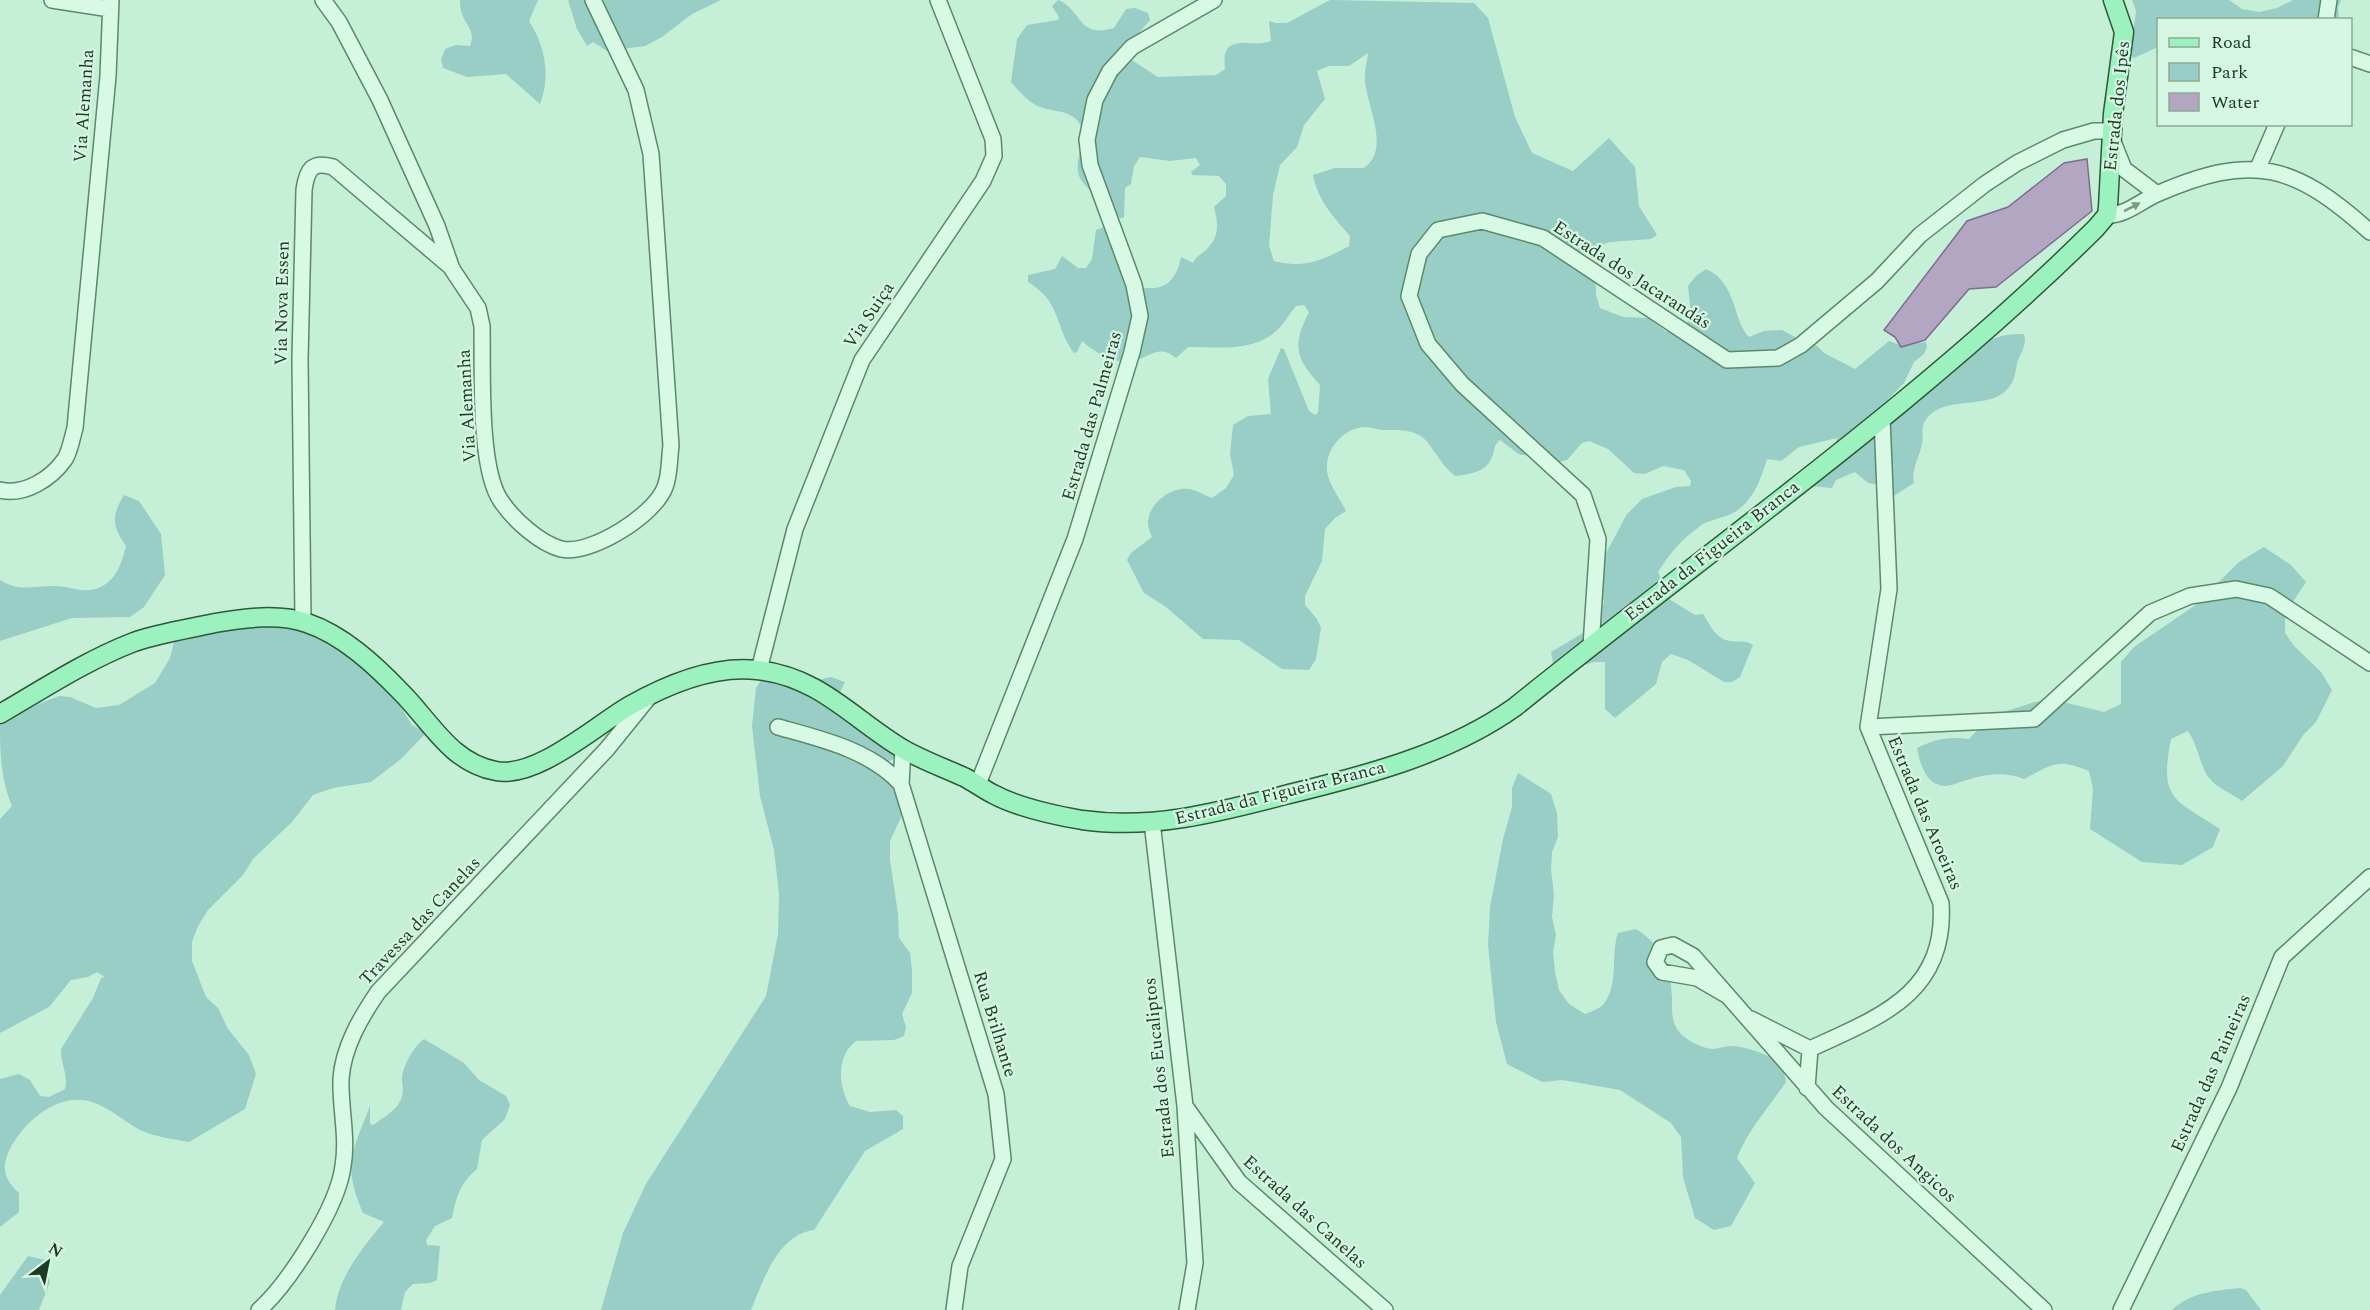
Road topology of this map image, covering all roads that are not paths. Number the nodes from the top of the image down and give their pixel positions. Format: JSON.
{"nodes":[{"id":1,"x":52,"y":0,"type":"edge"},
{"id":2,"x":323,"y":0,"type":"edge"},
{"id":3,"x":593,"y":0,"type":"edge"},
{"id":4,"x":938,"y":0,"type":"edge"},
{"id":5,"x":1214,"y":0,"type":"edge"},
{"id":6,"x":2113,"y":0,"type":"edge"},
{"id":7,"x":2329,"y":0,"type":"edge"},
{"id":8,"x":110,"y":4,"type":"edge"},
{"id":9,"x":2326,"y":18,"type":"edge"},
{"id":10,"x":2352,"y":58,"type":"edge"},
{"id":11,"x":2370,"y":64,"type":"edge"},
{"id":12,"x":2276,"y":126,"type":"edge"},
{"id":13,"x":2112,"y":134,"type":"junction"},
{"id":14,"x":2258,"y":168,"type":"junction"},
{"id":15,"x":2157,"y":195,"type":"junction"},
{"id":16,"x":2106,"y":215,"type":"junction"},
{"id":17,"x":2370,"y":232,"type":"edge"},
{"id":18,"x":452,"y":269,"type":"junction"},
{"id":19,"x":1882,"y":418,"type":"junction"},
{"id":20,"x":0,"y":490,"type":"edge"},
{"id":21,"x":303,"y":621,"type":"junction"},
{"id":22,"x":1591,"y":646,"type":"junction"},
{"id":23,"x":2370,"y":663,"type":"edge"},
{"id":24,"x":759,"y":670,"type":"junction"},
{"id":25,"x":651,"y":694,"type":"junction"},
{"id":26,"x":0,"y":714,"type":"edge"},
{"id":27,"x":778,"y":727,"type":"dead end"},
{"id":28,"x":1868,"y":727,"type":"junction"},
{"id":29,"x":903,"y":749,"type":"junction"},
{"id":30,"x":902,"y":784,"type":"junction"},
{"id":31,"x":978,"y":784,"type":"junction"},
{"id":32,"x":1152,"y":822,"type":"junction"},
{"id":33,"x":2370,"y":878,"type":"edge"},
{"id":34,"x":1728,"y":996,"type":"dead end"},
{"id":35,"x":1742,"y":1014,"type":"junction"},
{"id":36,"x":1810,"y":1049,"type":"junction"},
{"id":37,"x":1807,"y":1088,"type":"junction"},
{"id":38,"x":1185,"y":1106,"type":"junction"},
{"id":39,"x":259,"y":1310,"type":"edge"},
{"id":40,"x":954,"y":1310,"type":"edge"},
{"id":41,"x":1187,"y":1310,"type":"edge"},
{"id":42,"x":1385,"y":1310,"type":"edge"},
{"id":43,"x":2044,"y":1310,"type":"edge"},
{"id":44,"x":2121,"y":1310,"type":"edge"}],
"edges":[{"from":1,"to":8,"type":"street"},
{"from":2,"to":18,"type":"street","name":"Via Alemanha"},
{"from":3,"to":18,"type":"street","name":"Via Alemanha"},
{"from":4,"to":24,"type":"street","name":"Via Suiça"},
{"from":5,"to":31,"type":"street","name":"Estrada das Palmeiras"},
{"from":6,"to":13,"type":"main road","name":"Estrada dos Ipês"},
{"from":7,"to":9,"type":"street"},
{"from":8,"to":20,"type":"street","name":"Via Alemanha"},
{"from":10,"to":11,"type":"street"},
{"from":12,"to":14,"type":"street"},
{"from":13,"to":15,"type":"street"},
{"from":13,"to":16,"type":"main road","name":"Estrada dos Ipês"},
{"from":13,"to":22,"type":"street","name":"Estrada dos Jacarandás"},
{"from":14,"to":15,"type":"street","name":"Estrada da Figueira Branca"},
{"from":14,"to":17,"type":"street","name":"Estrada da Figueira Branca"},
{"from":16,"to":15,"type":"street","name":"Estrada da Figueira Branca","one_way":true},
{"from":16,"to":19,"type":"main road","name":"Estrada da Figueira Branca"},
{"from":18,"to":21,"type":"street","name":"Via Nova Essen"},
{"from":19,"to":22,"type":"main road","name":"Estrada da Figueira Branca"},
{"from":19,"to":28,"type":"street","name":"Estrada das Aroeiras"},
{"from":21,"to":25,"type":"main road","name":"Estrada da Figueira Branca"},
{"from":21,"to":26,"type":"main road","name":"Estrada da Figueira Branca"},
{"from":22,"to":32,"type":"main road","name":"Estrada da Figueira Branca"},
{"from":23,"to":28,"type":"street"},
{"from":24,"to":25,"type":"main road","name":"Estrada da Figueira Branca"},
{"from":24,"to":29,"type":"main road","name":"Estrada da Figueira Branca"},
{"from":25,"to":39,"type":"street","name":"Travessa das Canelas"},
{"from":27,"to":30,"type":"street"},
{"from":28,"to":36,"type":"street","name":"Estrada das Aroeiras"},
{"from":29,"to":30,"type":"street","name":"Rua Brilhante"},
{"from":29,"to":31,"type":"main road","name":"Estrada da Figueira Branca"},
{"from":30,"to":40,"type":"street","name":"Rua Brilhante"},
{"from":31,"to":32,"type":"main road","name":"Estrada da Figueira Branca"},
{"from":32,"to":38,"type":"street","name":"Estrada dos Eucaliptos"},
{"from":33,"to":44,"type":"street","name":"Estrada das Paineiras"},
{"from":34,"to":35,"type":"street","name":"Estrada dos Angicos"},
{"from":35,"to":36,"type":"street"},
{"from":35,"to":37,"type":"street","name":"Estrada dos Angicos"},
{"from":36,"to":37,"type":"street"},
{"from":37,"to":43,"type":"street","name":"Estrada dos Angicos"},
{"from":38,"to":41,"type":"street","name":"Estrada dos Eucaliptos"},
{"from":38,"to":42,"type":"street","name":"Estrada das Canelas"}]}
